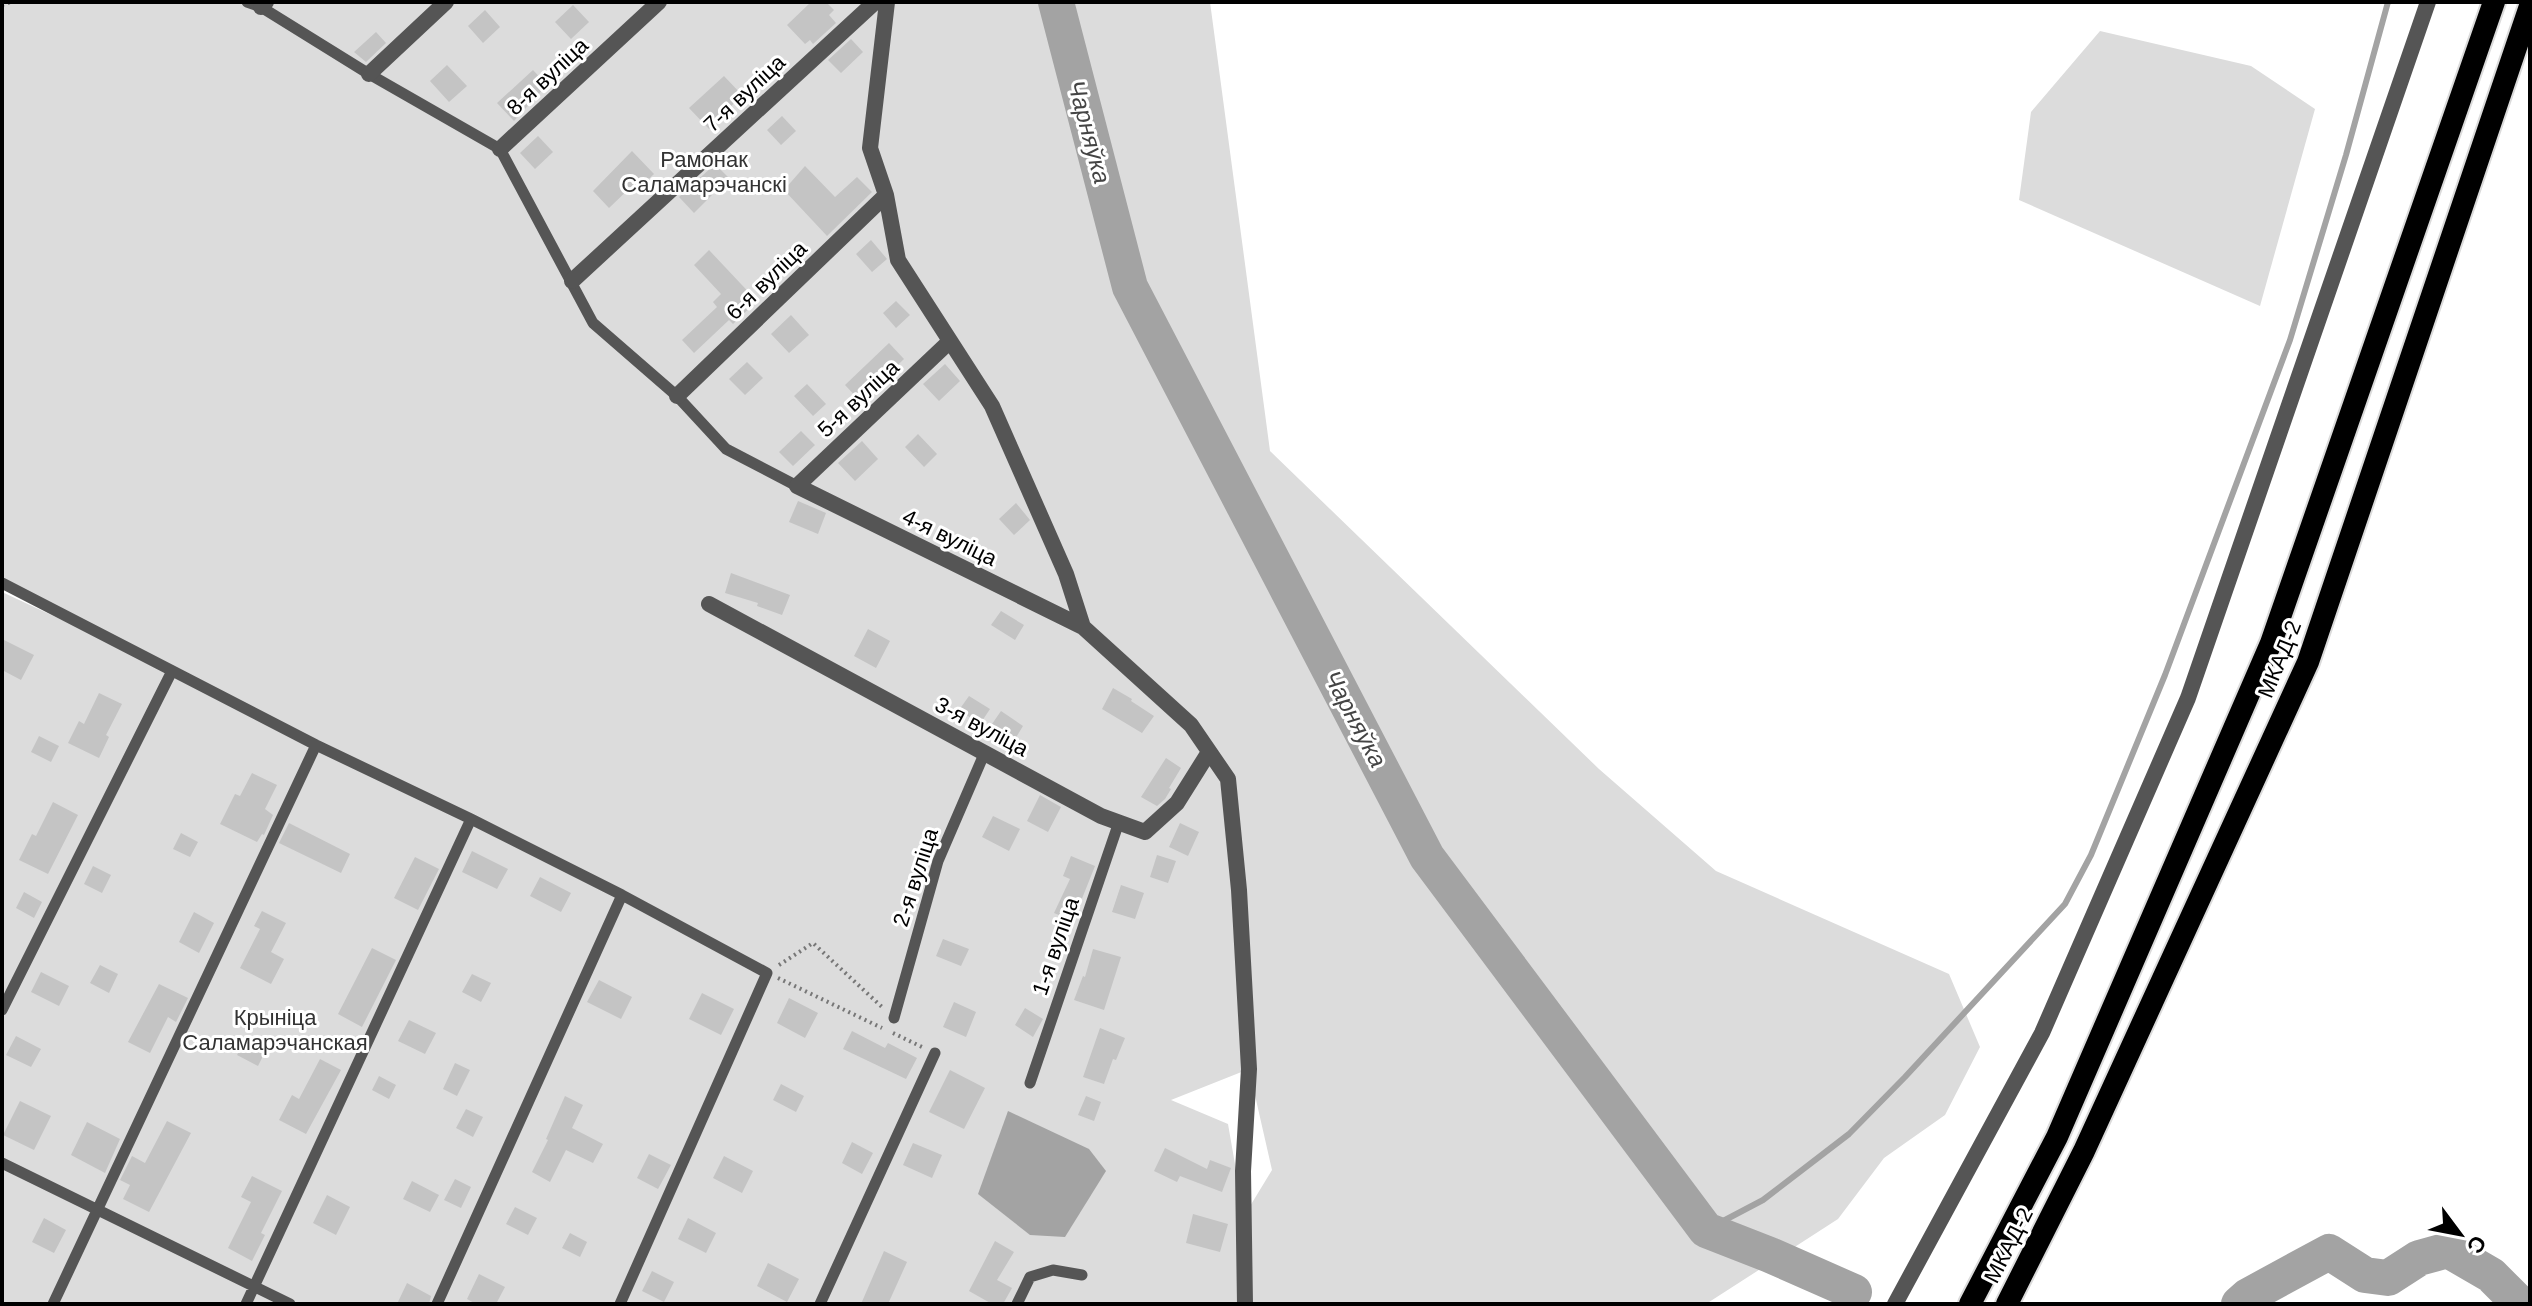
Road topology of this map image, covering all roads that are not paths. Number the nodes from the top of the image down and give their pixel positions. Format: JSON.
{"nodes":[{"id":1,"x":446,"y":2,"type":"edge"},
{"id":2,"x":659,"y":2,"type":"edge"},
{"id":3,"x":875,"y":2,"type":"edge"},
{"id":4,"x":887,"y":2,"type":"edge"},
{"id":5,"x":2428,"y":2,"type":"edge"},
{"id":6,"x":2494,"y":2,"type":"edge"},
{"id":7,"x":258,"y":4,"type":"edge"},
{"id":8,"x":2530,"y":6,"type":"edge"},
{"id":9,"x":369,"y":74,"type":"junction"},
{"id":10,"x":500,"y":149,"type":"junction"},
{"id":11,"x":886,"y":195,"type":"junction"},
{"id":12,"x":572,"y":281,"type":"junction"},
{"id":13,"x":949,"y":342,"type":"junction"},
{"id":14,"x":677,"y":396,"type":"junction"},
{"id":15,"x":797,"y":486,"type":"junction"},
{"id":16,"x":3,"y":586,"type":"edge"},
{"id":17,"x":709,"y":604,"type":"dead end"},
{"id":18,"x":1083,"y":627,"type":"junction"},
{"id":19,"x":172,"y":671,"type":"junction"},
{"id":20,"x":316,"y":745,"type":"junction"},
{"id":21,"x":985,"y":752,"type":"junction"},
{"id":22,"x":1209,"y":752,"type":"junction"},
{"id":23,"x":471,"y":819,"type":"junction"},
{"id":24,"x":1119,"y":822,"type":"junction"},
{"id":25,"x":622,"y":895,"type":"junction"},
{"id":26,"x":2,"y":1010,"type":"edge"},
{"id":27,"x":894,"y":1018,"type":"road end"},
{"id":28,"x":935,"y":1053,"type":"road end"},
{"id":29,"x":1030,"y":1083,"type":"dead end"},
{"id":30,"x":2,"y":1163,"type":"edge"},
{"id":31,"x":96,"y":1210,"type":"junction"},
{"id":32,"x":1082,"y":1275,"type":"dead end"},
{"id":33,"x":253,"y":1286,"type":"junction"},
{"id":34,"x":53,"y":1304,"type":"edge"},
{"id":35,"x":246,"y":1304,"type":"edge"},
{"id":36,"x":290,"y":1304,"type":"edge"},
{"id":37,"x":437,"y":1304,"type":"edge"},
{"id":38,"x":620,"y":1304,"type":"edge"},
{"id":39,"x":820,"y":1304,"type":"edge"},
{"id":40,"x":1017,"y":1304,"type":"edge"},
{"id":41,"x":1245,"y":1304,"type":"edge"},
{"id":42,"x":1895,"y":1304,"type":"edge"},
{"id":43,"x":1970,"y":1304,"type":"edge"},
{"id":44,"x":2007,"y":1304,"type":"edge"}],
"edges":[{"from":1,"to":9,"type":"street"},
{"from":2,"to":10,"type":"street","name":"8-я вуліца"},
{"from":3,"to":12,"type":"street","name":"7-я вуліца"},
{"from":4,"to":11,"type":"street"},
{"from":5,"to":42,"type":"street"},
{"from":6,"to":43,"type":"highway"},
{"from":7,"to":9,"type":"lane"},
{"from":8,"to":44,"type":"highway","name":"МКАД-2"},
{"from":9,"to":10,"type":"lane"},
{"from":10,"to":12,"type":"lane"},
{"from":11,"to":13,"type":"street"},
{"from":11,"to":14,"type":"street","name":"6-я вуліца"},
{"from":12,"to":14,"type":"lane"},
{"from":13,"to":15,"type":"street","name":"5-я вуліца"},
{"from":13,"to":18,"type":"street"},
{"from":14,"to":15,"type":"lane"},
{"from":15,"to":18,"type":"street","name":"4-я вуліца"},
{"from":16,"to":19,"type":"lane"},
{"from":17,"to":21,"type":"street","name":"3-я вуліца"},
{"from":18,"to":22,"type":"street"},
{"from":19,"to":20,"type":"lane"},
{"from":19,"to":26,"type":"lane"},
{"from":20,"to":23,"type":"lane"},
{"from":20,"to":31,"type":"lane"},
{"from":21,"to":24,"type":"street","name":"3-я вуліца"},
{"from":21,"to":27,"type":"lane","name":"2-я вуліца"},
{"from":22,"to":24,"type":"street","name":"3-я вуліца"},
{"from":22,"to":41,"type":"street"},
{"from":23,"to":25,"type":"lane"},
{"from":23,"to":33,"type":"lane"},
{"from":24,"to":29,"type":"lane","name":"1-я вуліца"},
{"from":25,"to":37,"type":"lane"},
{"from":25,"to":38,"type":"lane"},
{"from":28,"to":39,"type":"lane"},
{"from":30,"to":31,"type":"lane"},
{"from":31,"to":33,"type":"lane"},
{"from":31,"to":34,"type":"lane"},
{"from":32,"to":40,"type":"lane"},
{"from":33,"to":35,"type":"lane"},
{"from":33,"to":36,"type":"lane"}]}
